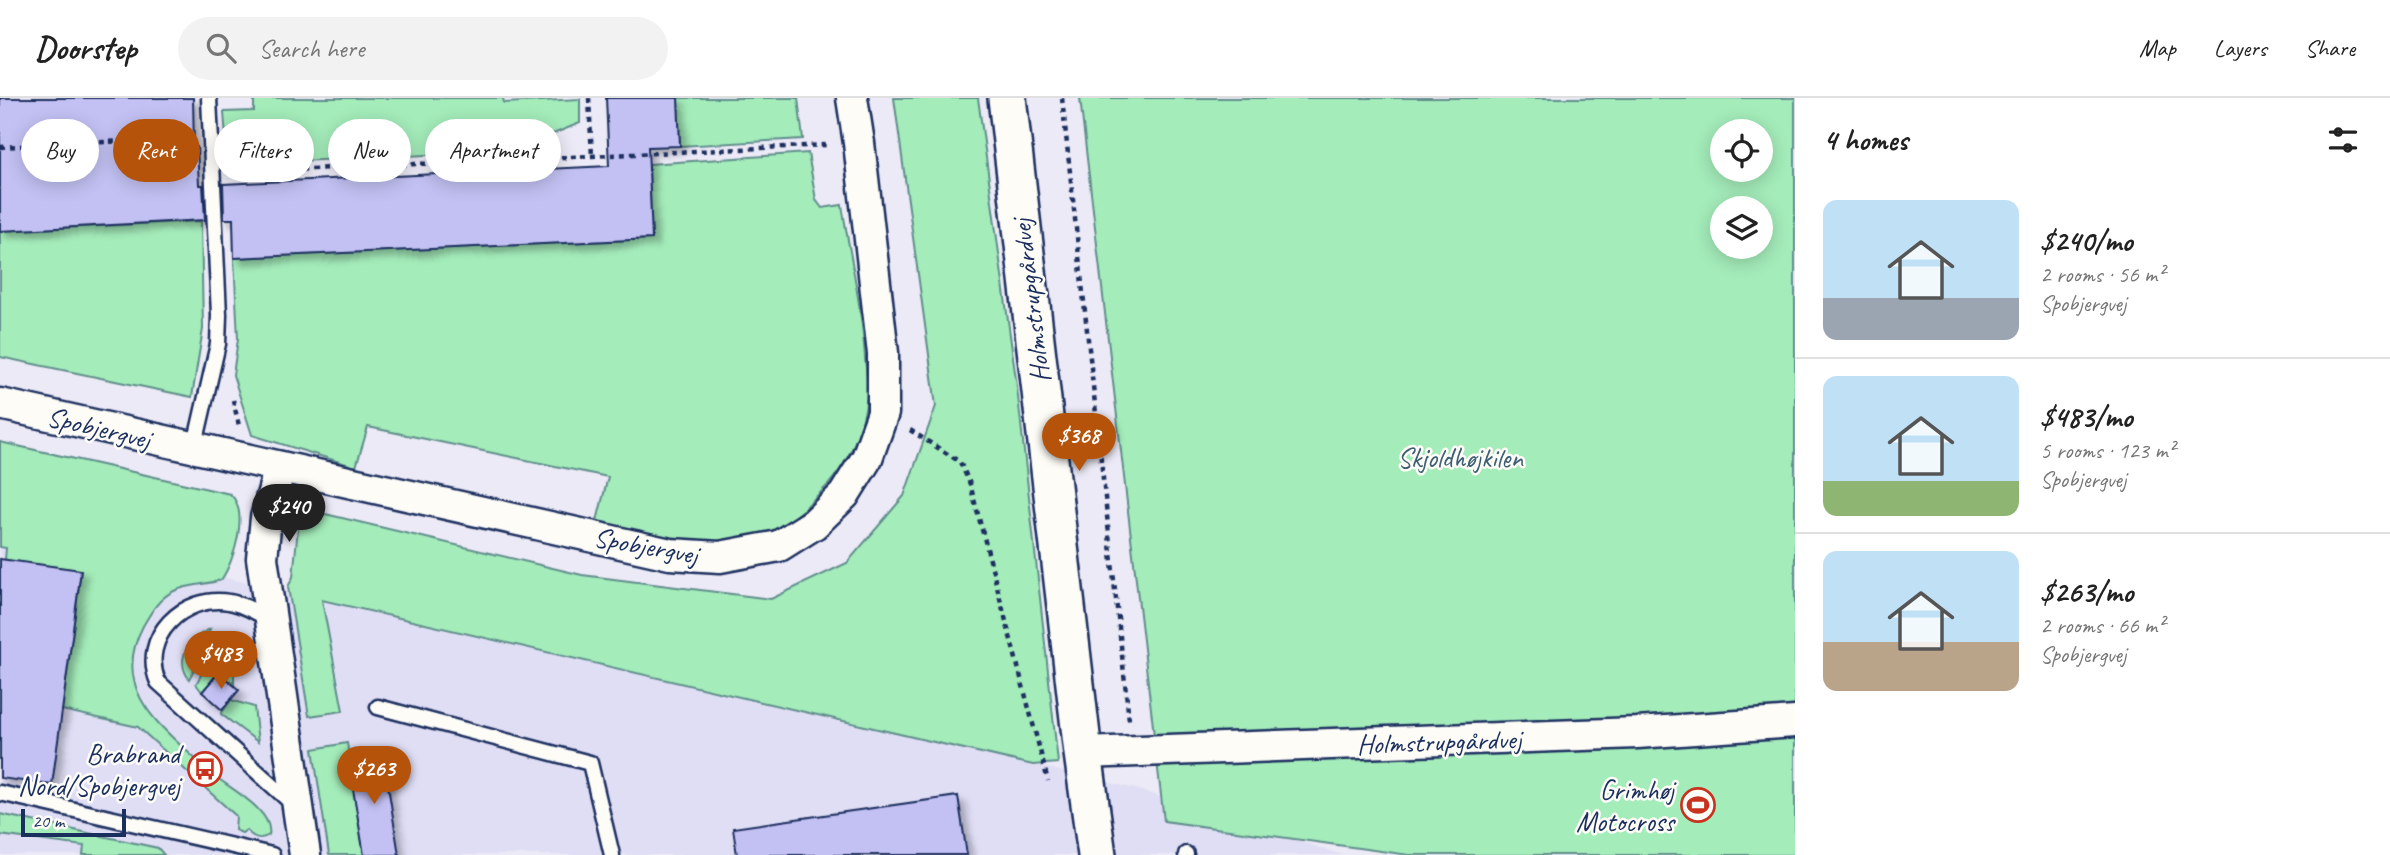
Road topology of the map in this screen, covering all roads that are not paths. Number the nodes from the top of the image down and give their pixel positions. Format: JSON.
{"nodes":[{"id":1,"x":209,"y":98,"type":"edge"},
{"id":2,"x":852,"y":98,"type":"edge"},
{"id":3,"x":1007,"y":98,"type":"edge"},
{"id":4,"x":0,"y":404,"type":"edge"},
{"id":5,"x":194,"y":449,"type":"junction"},
{"id":6,"x":280,"y":467,"type":"junction"},
{"id":7,"x":271,"y":619,"type":"junction"},
{"id":8,"x":378,"y":707,"type":"dead end"},
{"id":9,"x":1795,"y":722,"type":"edge"},
{"id":10,"x":1083,"y":753,"type":"junction"},
{"id":11,"x":0,"y":793,"type":"edge"},
{"id":12,"x":298,"y":809,"type":"junction"},
{"id":13,"x":272,"y":855,"type":"edge"},
{"id":14,"x":305,"y":855,"type":"edge"},
{"id":15,"x":611,"y":855,"type":"edge"},
{"id":16,"x":1097,"y":855,"type":"edge"}],
"edges":[{"from":1,"to":5,"type":"lane"},
{"from":2,"to":6,"type":"street","name":"Spobjergvej"},
{"from":3,"to":10,"type":"street","name":"Holmstrupgårdvej"},
{"from":4,"to":5,"type":"street","name":"Spobjergvej"},
{"from":5,"to":6,"type":"street","name":"Spobjergvej"},
{"from":6,"to":7,"type":"street"},
{"from":7,"to":12,"type":"street"},
{"from":7,"to":12,"type":"lane"},
{"from":8,"to":15,"type":"lane"},
{"from":9,"to":10,"type":"street","name":"Holmstrupgårdvej"},
{"from":10,"to":16,"type":"street","name":"Holmstrupgårdvej"},
{"from":11,"to":13,"type":"lane"},
{"from":12,"to":14,"type":"street"}]}
